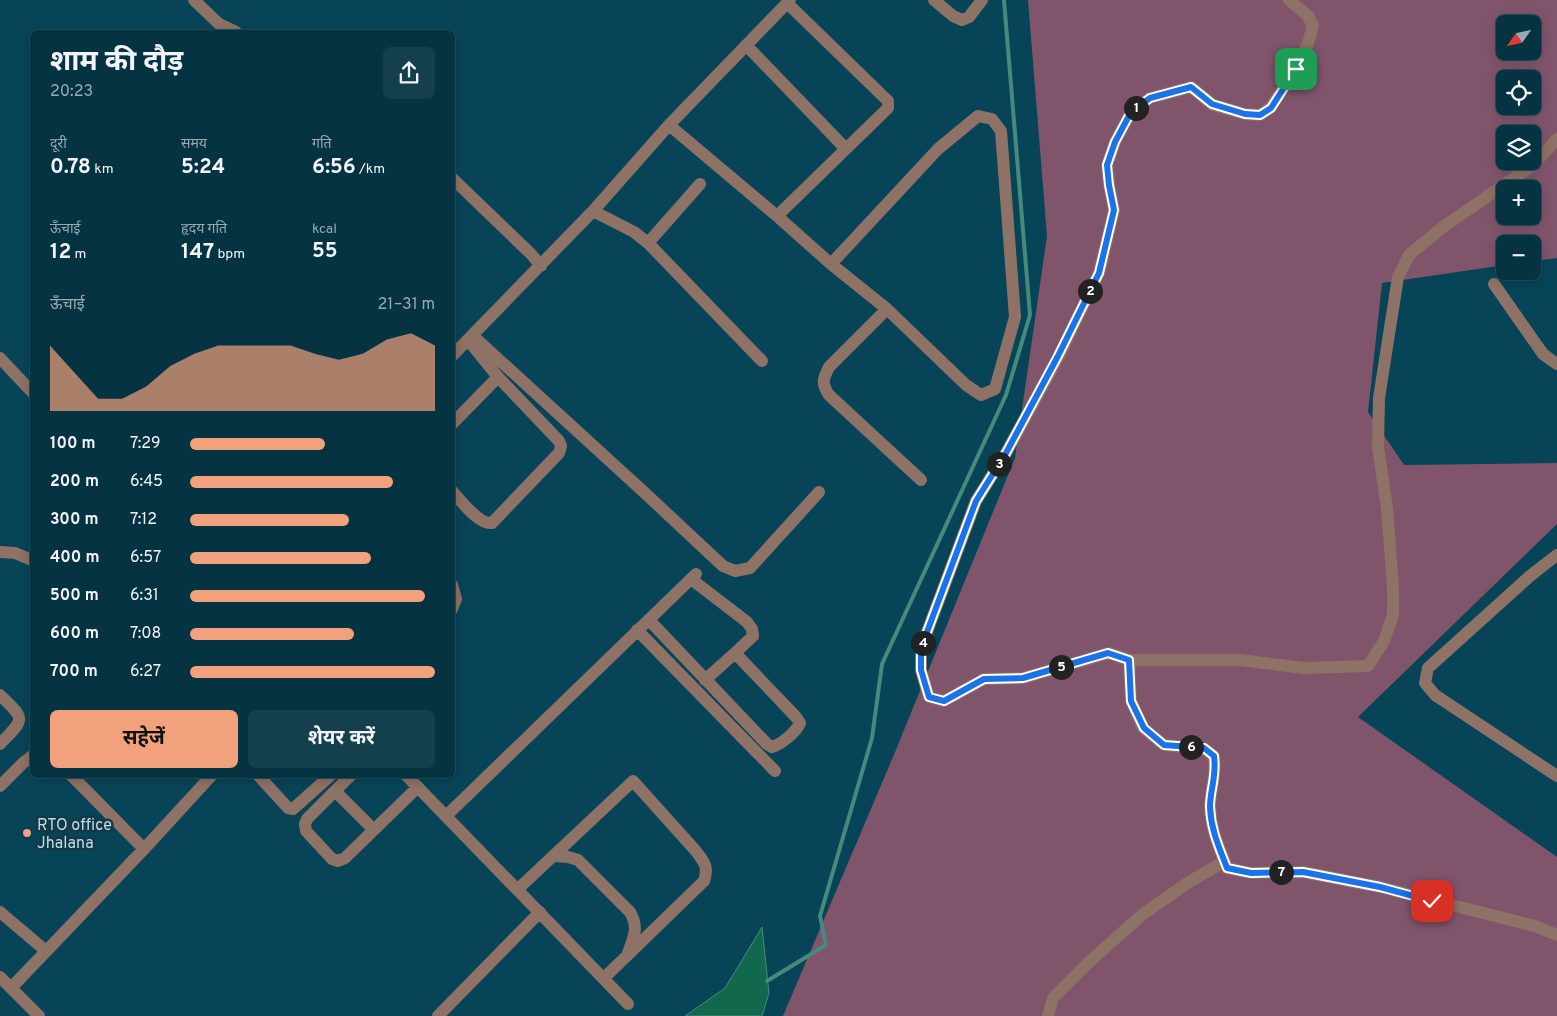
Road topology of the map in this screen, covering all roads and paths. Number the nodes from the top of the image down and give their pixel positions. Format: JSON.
{"nodes":[{"id":1,"x":194,"y":0,"type":"edge"},
{"id":2,"x":934,"y":0,"type":"edge"},
{"id":3,"x":982,"y":0,"type":"edge"},
{"id":4,"x":1289,"y":0,"type":"edge"},
{"id":5,"x":788,"y":2,"type":"edge"},
{"id":6,"x":232,"y":30,"type":"edge"},
{"id":7,"x":746,"y":45,"type":"junction"},
{"id":8,"x":669,"y":126,"type":"junction"},
{"id":9,"x":1557,"y":138,"type":"edge"},
{"id":10,"x":846,"y":149,"type":"junction"},
{"id":11,"x":455,"y":181,"type":"edge"},
{"id":12,"x":700,"y":184,"type":"dead end"},
{"id":13,"x":593,"y":211,"type":"junction"},
{"id":14,"x":777,"y":216,"type":"junction"},
{"id":15,"x":648,"y":243,"type":"junction"},
{"id":16,"x":831,"y":264,"type":"junction"},
{"id":17,"x":541,"y":266,"type":"junction"},
{"id":18,"x":1494,"y":284,"type":"dead end"},
{"id":19,"x":887,"y":309,"type":"junction"},
{"id":20,"x":471,"y":338,"type":"junction"},
{"id":21,"x":455,"y":351,"type":"edge"},
{"id":22,"x":0,"y":358,"type":"edge"},
{"id":23,"x":762,"y":361,"type":"dead end"},
{"id":24,"x":1557,"y":364,"type":"edge"},
{"id":25,"x":498,"y":377,"type":"junction"},
{"id":26,"x":30,"y":390,"type":"edge"},
{"id":27,"x":455,"y":421,"type":"edge"},
{"id":28,"x":921,"y":480,"type":"dead end"},
{"id":29,"x":818,"y":492,"type":"dead end"},
{"id":30,"x":455,"y":494,"type":"edge"},
{"id":31,"x":0,"y":552,"type":"edge"},
{"id":32,"x":1557,"y":554,"type":"edge"},
{"id":33,"x":30,"y":559,"type":"edge"},
{"id":34,"x":649,"y":620,"type":"junction"},
{"id":35,"x":638,"y":630,"type":"junction"},
{"id":36,"x":735,"y":653,"type":"junction"},
{"id":37,"x":1129,"y":660,"type":"junction"},
{"id":38,"x":705,"y":680,"type":"junction"},
{"id":39,"x":0,"y":695,"type":"edge"},
{"id":40,"x":0,"y":744,"type":"edge"},
{"id":41,"x":30,"y":758,"type":"edge"},
{"id":42,"x":775,"y":771,"type":"dead end"},
{"id":43,"x":1557,"y":776,"type":"edge"},
{"id":44,"x":74,"y":778,"type":"edge"},
{"id":45,"x":209,"y":778,"type":"edge"},
{"id":46,"x":261,"y":778,"type":"edge"},
{"id":47,"x":327,"y":778,"type":"edge"},
{"id":48,"x":348,"y":778,"type":"edge"},
{"id":49,"x":409,"y":778,"type":"edge"},
{"id":50,"x":0,"y":786,"type":"edge"},
{"id":51,"x":418,"y":787,"type":"junction"},
{"id":52,"x":335,"y":791,"type":"junction"},
{"id":53,"x":446,"y":816,"type":"junction"},
{"id":54,"x":374,"y":830,"type":"junction"},
{"id":55,"x":144,"y":849,"type":"junction"},
{"id":56,"x":554,"y":856,"type":"junction"},
{"id":57,"x":1224,"y":861,"type":"junction"},
{"id":58,"x":518,"y":889,"type":"junction"},
{"id":59,"x":0,"y":912,"type":"edge"},
{"id":60,"x":540,"y":912,"type":"junction"},
{"id":61,"x":1557,"y":935,"type":"edge"},
{"id":62,"x":46,"y":951,"type":"junction"},
{"id":63,"x":628,"y":955,"type":"junction"},
{"id":64,"x":0,"y":977,"type":"edge"},
{"id":65,"x":604,"y":978,"type":"junction"},
{"id":66,"x":11,"y":988,"type":"junction"},
{"id":67,"x":628,"y":1004,"type":"dead end"},
{"id":68,"x":39,"y":1016,"type":"edge"},
{"id":69,"x":438,"y":1016,"type":"edge"},
{"id":70,"x":1048,"y":1016,"type":"edge"}],
"edges":[{"from":1,"to":6,"type":"street"},
{"from":2,"to":3,"type":"street"},
{"from":4,"to":37,"type":"street"},
{"from":5,"to":7,"type":"street"},
{"from":5,"to":10,"type":"street"},
{"from":7,"to":8,"type":"street"},
{"from":7,"to":10,"type":"street"},
{"from":8,"to":13,"type":"street"},
{"from":8,"to":14,"type":"street"},
{"from":9,"to":37,"type":"street"},
{"from":10,"to":14,"type":"street"},
{"from":11,"to":17,"type":"street"},
{"from":12,"to":15,"type":"street"},
{"from":13,"to":15,"type":"street"},
{"from":13,"to":17,"type":"street"},
{"from":14,"to":16,"type":"street"},
{"from":15,"to":23,"type":"street"},
{"from":16,"to":19,"type":"street"},
{"from":16,"to":19,"type":"street"},
{"from":17,"to":20,"type":"street"},
{"from":18,"to":24,"type":"street"},
{"from":19,"to":28,"type":"street"},
{"from":20,"to":21,"type":"street"},
{"from":20,"to":25,"type":"street"},
{"from":20,"to":29,"type":"street"},
{"from":22,"to":26,"type":"street"},
{"from":25,"to":27,"type":"street"},
{"from":25,"to":30,"type":"street"},
{"from":31,"to":33,"type":"street"},
{"from":32,"to":43,"type":"street"},
{"from":34,"to":35,"type":"street"},
{"from":34,"to":36,"type":"street"},
{"from":34,"to":38,"type":"street"},
{"from":35,"to":42,"type":"street"},
{"from":35,"to":53,"type":"street"},
{"from":36,"to":38,"type":"street"},
{"from":36,"to":38,"type":"street"},
{"from":37,"to":57,"type":"street"},
{"from":39,"to":40,"type":"street"},
{"from":41,"to":50,"type":"street"},
{"from":44,"to":55,"type":"street"},
{"from":45,"to":55,"type":"street"},
{"from":46,"to":47,"type":"street"},
{"from":48,"to":52,"type":"street"},
{"from":49,"to":51,"type":"street"},
{"from":51,"to":53,"type":"street"},
{"from":51,"to":54,"type":"street"},
{"from":52,"to":54,"type":"street"},
{"from":52,"to":54,"type":"street"},
{"from":53,"to":58,"type":"street"},
{"from":55,"to":62,"type":"street"},
{"from":56,"to":58,"type":"street"},
{"from":56,"to":63,"type":"street"},
{"from":56,"to":63,"type":"street"},
{"from":57,"to":61,"type":"street"},
{"from":57,"to":70,"type":"street"},
{"from":58,"to":60,"type":"street"},
{"from":59,"to":62,"type":"street"},
{"from":60,"to":65,"type":"street"},
{"from":60,"to":69,"type":"street"},
{"from":62,"to":66,"type":"street"},
{"from":63,"to":65,"type":"street"},
{"from":64,"to":66,"type":"street"},
{"from":65,"to":67,"type":"street"},
{"from":66,"to":68,"type":"street"}]}
